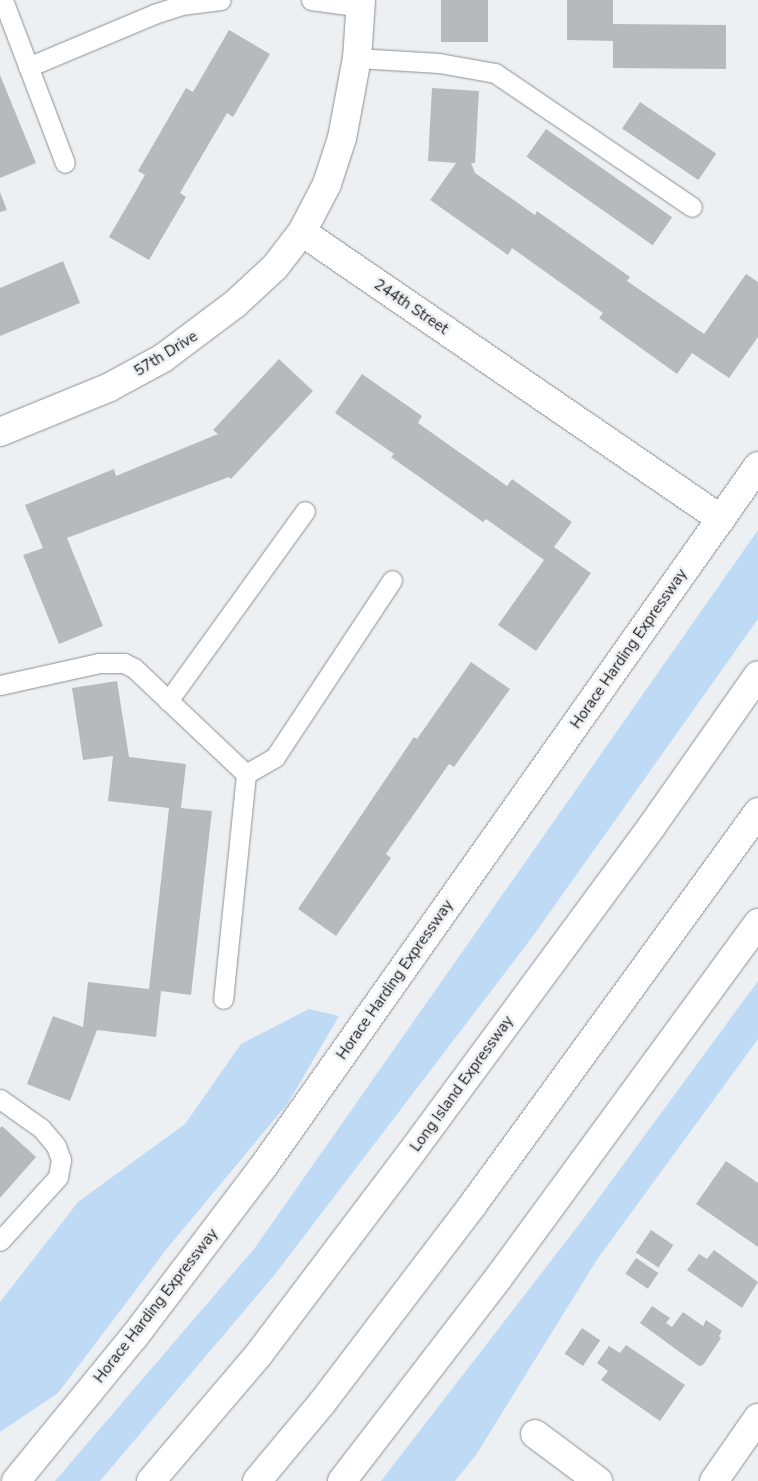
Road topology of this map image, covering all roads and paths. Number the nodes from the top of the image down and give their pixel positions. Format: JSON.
{"nodes":[{"id":1,"x":3,"y":0,"type":"edge"},
{"id":2,"x":221,"y":0,"type":"edge"},
{"id":3,"x":312,"y":0,"type":"edge"},
{"id":4,"x":361,"y":4,"type":"edge"},
{"id":5,"x":357,"y":58,"type":"junction"},
{"id":6,"x":28,"y":66,"type":"junction"},
{"id":7,"x":65,"y":163,"type":"dead end"},
{"id":8,"x":692,"y":207,"type":"dead end"},
{"id":9,"x":302,"y":232,"type":"junction"},
{"id":10,"x":0,"y":432,"type":"edge"},
{"id":11,"x":758,"y":466,"type":"edge"},
{"id":12,"x":305,"y":511,"type":"dead end"},
{"id":13,"x":721,"y":519,"type":"junction"},
{"id":14,"x":392,"y":580,"type":"dead end"},
{"id":15,"x":758,"y":675,"type":"edge"},
{"id":16,"x":0,"y":685,"type":"edge"},
{"id":17,"x":168,"y":701,"type":"junction"},
{"id":18,"x":246,"y":774,"type":"junction"},
{"id":19,"x":758,"y":812,"type":"edge"},
{"id":20,"x":758,"y":923,"type":"edge"},
{"id":21,"x":223,"y":999,"type":"dead end"},
{"id":22,"x":0,"y":1099,"type":"edge"},
{"id":23,"x":0,"y":1241,"type":"edge"},
{"id":24,"x":758,"y":1418,"type":"edge"},
{"id":25,"x":535,"y":1434,"type":"dead end"},
{"id":26,"x":16,"y":1481,"type":"edge"},
{"id":27,"x":151,"y":1481,"type":"edge"},
{"id":28,"x":257,"y":1481,"type":"edge"},
{"id":29,"x":342,"y":1481,"type":"edge"},
{"id":30,"x":598,"y":1481,"type":"edge"},
{"id":31,"x":714,"y":1481,"type":"edge"}],
"edges":[{"from":1,"to":6,"type":"lane"},
{"from":2,"to":6,"type":"lane"},
{"from":3,"to":4,"type":"lane"},
{"from":4,"to":5,"type":"main road"},
{"from":5,"to":8,"type":"lane"},
{"from":5,"to":9,"type":"main road"},
{"from":6,"to":7,"type":"lane"},
{"from":9,"to":10,"type":"main road","name":"57th Drive"},
{"from":9,"to":13,"type":"main road","name":"244th Street"},
{"from":11,"to":13,"type":"main road","name":"Horace Harding Expressway"},
{"from":12,"to":17,"type":"lane"},
{"from":13,"to":26,"type":"main road","name":"Horace Harding Expressway"},
{"from":14,"to":18,"type":"lane"},
{"from":15,"to":27,"type":"main road","name":"Long Island Expressway"},
{"from":16,"to":17,"type":"lane"},
{"from":17,"to":18,"type":"lane"},
{"from":18,"to":21,"type":"lane"},
{"from":19,"to":28,"type":"main road"},
{"from":20,"to":29,"type":"main road"},
{"from":22,"to":23,"type":"lane"},
{"from":24,"to":31,"type":"main road"},
{"from":25,"to":30,"type":"main road"}]}
